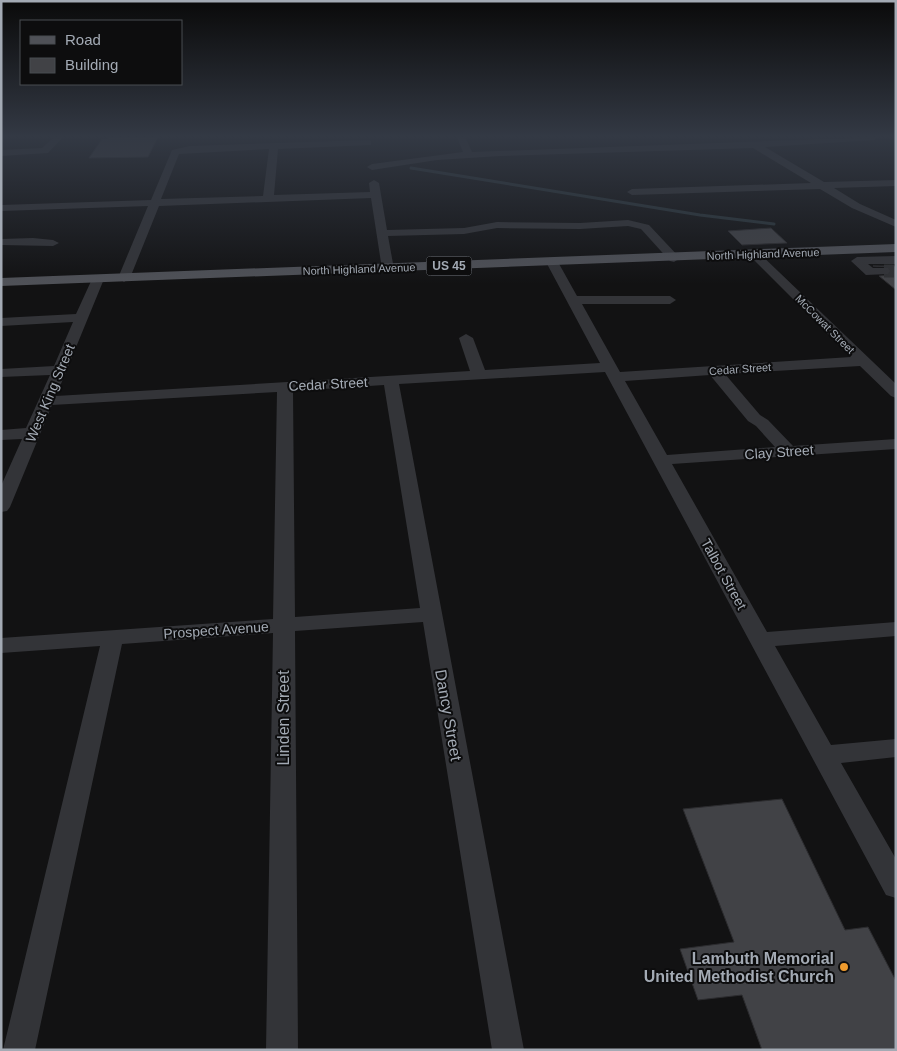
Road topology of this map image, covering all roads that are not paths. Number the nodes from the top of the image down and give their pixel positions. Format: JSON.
{"nodes":[{"id":1,"x":161,"y":186,"type":"edge"},
{"id":2,"x":269,"y":186,"type":"edge"},
{"id":3,"x":375,"y":186,"type":"edge"},
{"id":4,"x":820,"y":186,"type":"edge"},
{"id":5,"x":821,"y":186,"type":"edge"},
{"id":6,"x":632,"y":192,"type":"dead end"},
{"id":7,"x":376,"y":195,"type":"junction"},
{"id":8,"x":268,"y":199,"type":"junction"},
{"id":9,"x":154,"y":203,"type":"junction"},
{"id":10,"x":1,"y":208,"type":"edge"},
{"id":11,"x":896,"y":224,"type":"edge"},
{"id":12,"x":382,"y":233,"type":"junction"},
{"id":13,"x":1,"y":242,"type":"edge"},
{"id":14,"x":52,"y":244,"type":"dead end"},
{"id":15,"x":896,"y":248,"type":"edge"},
{"id":16,"x":855,"y":250,"type":"junction"},
{"id":17,"x":755,"y":255,"type":"junction"},
{"id":18,"x":674,"y":258,"type":"junction"},
{"id":19,"x":552,"y":262,"type":"junction"},
{"id":20,"x":885,"y":266,"type":"tunnel mouth"},
{"id":21,"x":388,"y":268,"type":"junction"},
{"id":22,"x":98,"y":278,"type":"junction"},
{"id":23,"x":124,"y":278,"type":"junction"},
{"id":24,"x":1,"y":282,"type":"edge"},
{"id":25,"x":571,"y":300,"type":"junction"},
{"id":26,"x":670,"y":300,"type":"dead end"},
{"id":27,"x":81,"y":318,"type":"junction"},
{"id":28,"x":1,"y":322,"type":"edge"},
{"id":29,"x":466,"y":338,"type":"dead end"},
{"id":30,"x":863,"y":361,"type":"junction"},
{"id":31,"x":59,"y":370,"type":"junction"},
{"id":32,"x":714,"y":371,"type":"junction"},
{"id":33,"x":613,"y":372,"type":"junction"},
{"id":34,"x":1,"y":373,"type":"edge"},
{"id":35,"x":479,"y":375,"type":"junction"},
{"id":36,"x":391,"y":380,"type":"junction"},
{"id":37,"x":285,"y":387,"type":"junction"},
{"id":38,"x":896,"y":393,"type":"edge"},
{"id":39,"x":46,"y":401,"type":"junction"},
{"id":40,"x":32,"y":433,"type":"junction"},
{"id":41,"x":1,"y":435,"type":"edge"},
{"id":42,"x":896,"y":444,"type":"edge"},
{"id":43,"x":788,"y":452,"type":"junction"},
{"id":44,"x":662,"y":460,"type":"junction"},
{"id":45,"x":1,"y":507,"type":"edge"},
{"id":46,"x":432,"y":614,"type":"junction"},
{"id":47,"x":283,"y":626,"type":"junction"},
{"id":48,"x":896,"y":629,"type":"edge"},
{"id":49,"x":113,"y":638,"type":"junction"},
{"id":50,"x":760,"y":640,"type":"junction"},
{"id":51,"x":1,"y":646,"type":"edge"},
{"id":52,"x":896,"y":748,"type":"edge"},
{"id":53,"x":824,"y":755,"type":"junction"},
{"id":54,"x":896,"y":886,"type":"edge"},
{"id":55,"x":19,"y":1050,"type":"edge"},
{"id":56,"x":282,"y":1050,"type":"edge"},
{"id":57,"x":508,"y":1050,"type":"edge"}],
"edges":[{"from":1,"to":9,"type":"street"},
{"from":2,"to":8,"type":"street"},
{"from":3,"to":7,"type":"street"},
{"from":4,"to":6,"type":"street"},
{"from":5,"to":11,"type":"street"},
{"from":7,"to":8,"type":"street"},
{"from":7,"to":12,"type":"street"},
{"from":8,"to":9,"type":"street"},
{"from":9,"to":10,"type":"street"},
{"from":9,"to":23,"type":"street"},
{"from":12,"to":18,"type":"street"},
{"from":12,"to":21,"type":"street"},
{"from":13,"to":14,"type":"street"},
{"from":15,"to":16,"type":"main road","name":"North Highland Avenue","number":"US 45"},
{"from":16,"to":17,"type":"main road","name":"North Highland Avenue","number":"US 45"},
{"from":16,"to":20,"type":"street"},
{"from":17,"to":18,"type":"main road","name":"North Highland Avenue","number":"US 45"},
{"from":17,"to":30,"type":"street","name":"McCowat Street"},
{"from":18,"to":19,"type":"main road","name":"North Highland Avenue","number":"US 45"},
{"from":19,"to":21,"type":"main road","name":"North Highland Avenue","number":"US 45"},
{"from":19,"to":25,"type":"street","name":"Talbot Street"},
{"from":21,"to":23,"type":"main road","name":"North Highland Avenue","number":"US 45"},
{"from":22,"to":23,"type":"main road","name":"North Highland Avenue","number":"US 45"},
{"from":22,"to":24,"type":"main road","name":"North Highland Avenue","number":"US 45"},
{"from":22,"to":27,"type":"street","name":"West King Street"},
{"from":25,"to":26,"type":"street"},
{"from":25,"to":33,"type":"street","name":"Talbot Street"},
{"from":27,"to":28,"type":"street"},
{"from":27,"to":31,"type":"street","name":"West King Street"},
{"from":29,"to":35,"type":"lane"},
{"from":30,"to":32,"type":"street","name":"Cedar Street"},
{"from":30,"to":38,"type":"street","name":"McCowat Street"},
{"from":31,"to":34,"type":"street"},
{"from":31,"to":39,"type":"street","name":"West King Street"},
{"from":32,"to":33,"type":"street","name":"Cedar Street"},
{"from":32,"to":43,"type":"street"},
{"from":33,"to":35,"type":"street","name":"Cedar Street"},
{"from":33,"to":44,"type":"street","name":"Talbot Street"},
{"from":35,"to":36,"type":"street","name":"Cedar Street"},
{"from":36,"to":37,"type":"street","name":"Cedar Street"},
{"from":36,"to":46,"type":"street","name":"Dancy Street"},
{"from":37,"to":39,"type":"street","name":"Cedar Street"},
{"from":37,"to":47,"type":"street","name":"Linden Street"},
{"from":39,"to":40,"type":"street","name":"West King Street"},
{"from":40,"to":41,"type":"lane"},
{"from":40,"to":45,"type":"street","name":"West King Street"},
{"from":42,"to":43,"type":"street","name":"Clay Street"},
{"from":43,"to":44,"type":"street","name":"Clay Street"},
{"from":44,"to":50,"type":"street","name":"Talbot Street"},
{"from":46,"to":47,"type":"street","name":"Prospect Avenue"},
{"from":46,"to":57,"type":"street","name":"Dancy Street"},
{"from":47,"to":49,"type":"street","name":"Prospect Avenue"},
{"from":47,"to":56,"type":"street","name":"Linden Street"},
{"from":48,"to":50,"type":"street"},
{"from":49,"to":51,"type":"street","name":"Prospect Avenue"},
{"from":49,"to":55,"type":"lane"},
{"from":50,"to":53,"type":"street","name":"Talbot Street"},
{"from":52,"to":53,"type":"street"},
{"from":53,"to":54,"type":"street","name":"Talbot Street"}]}
